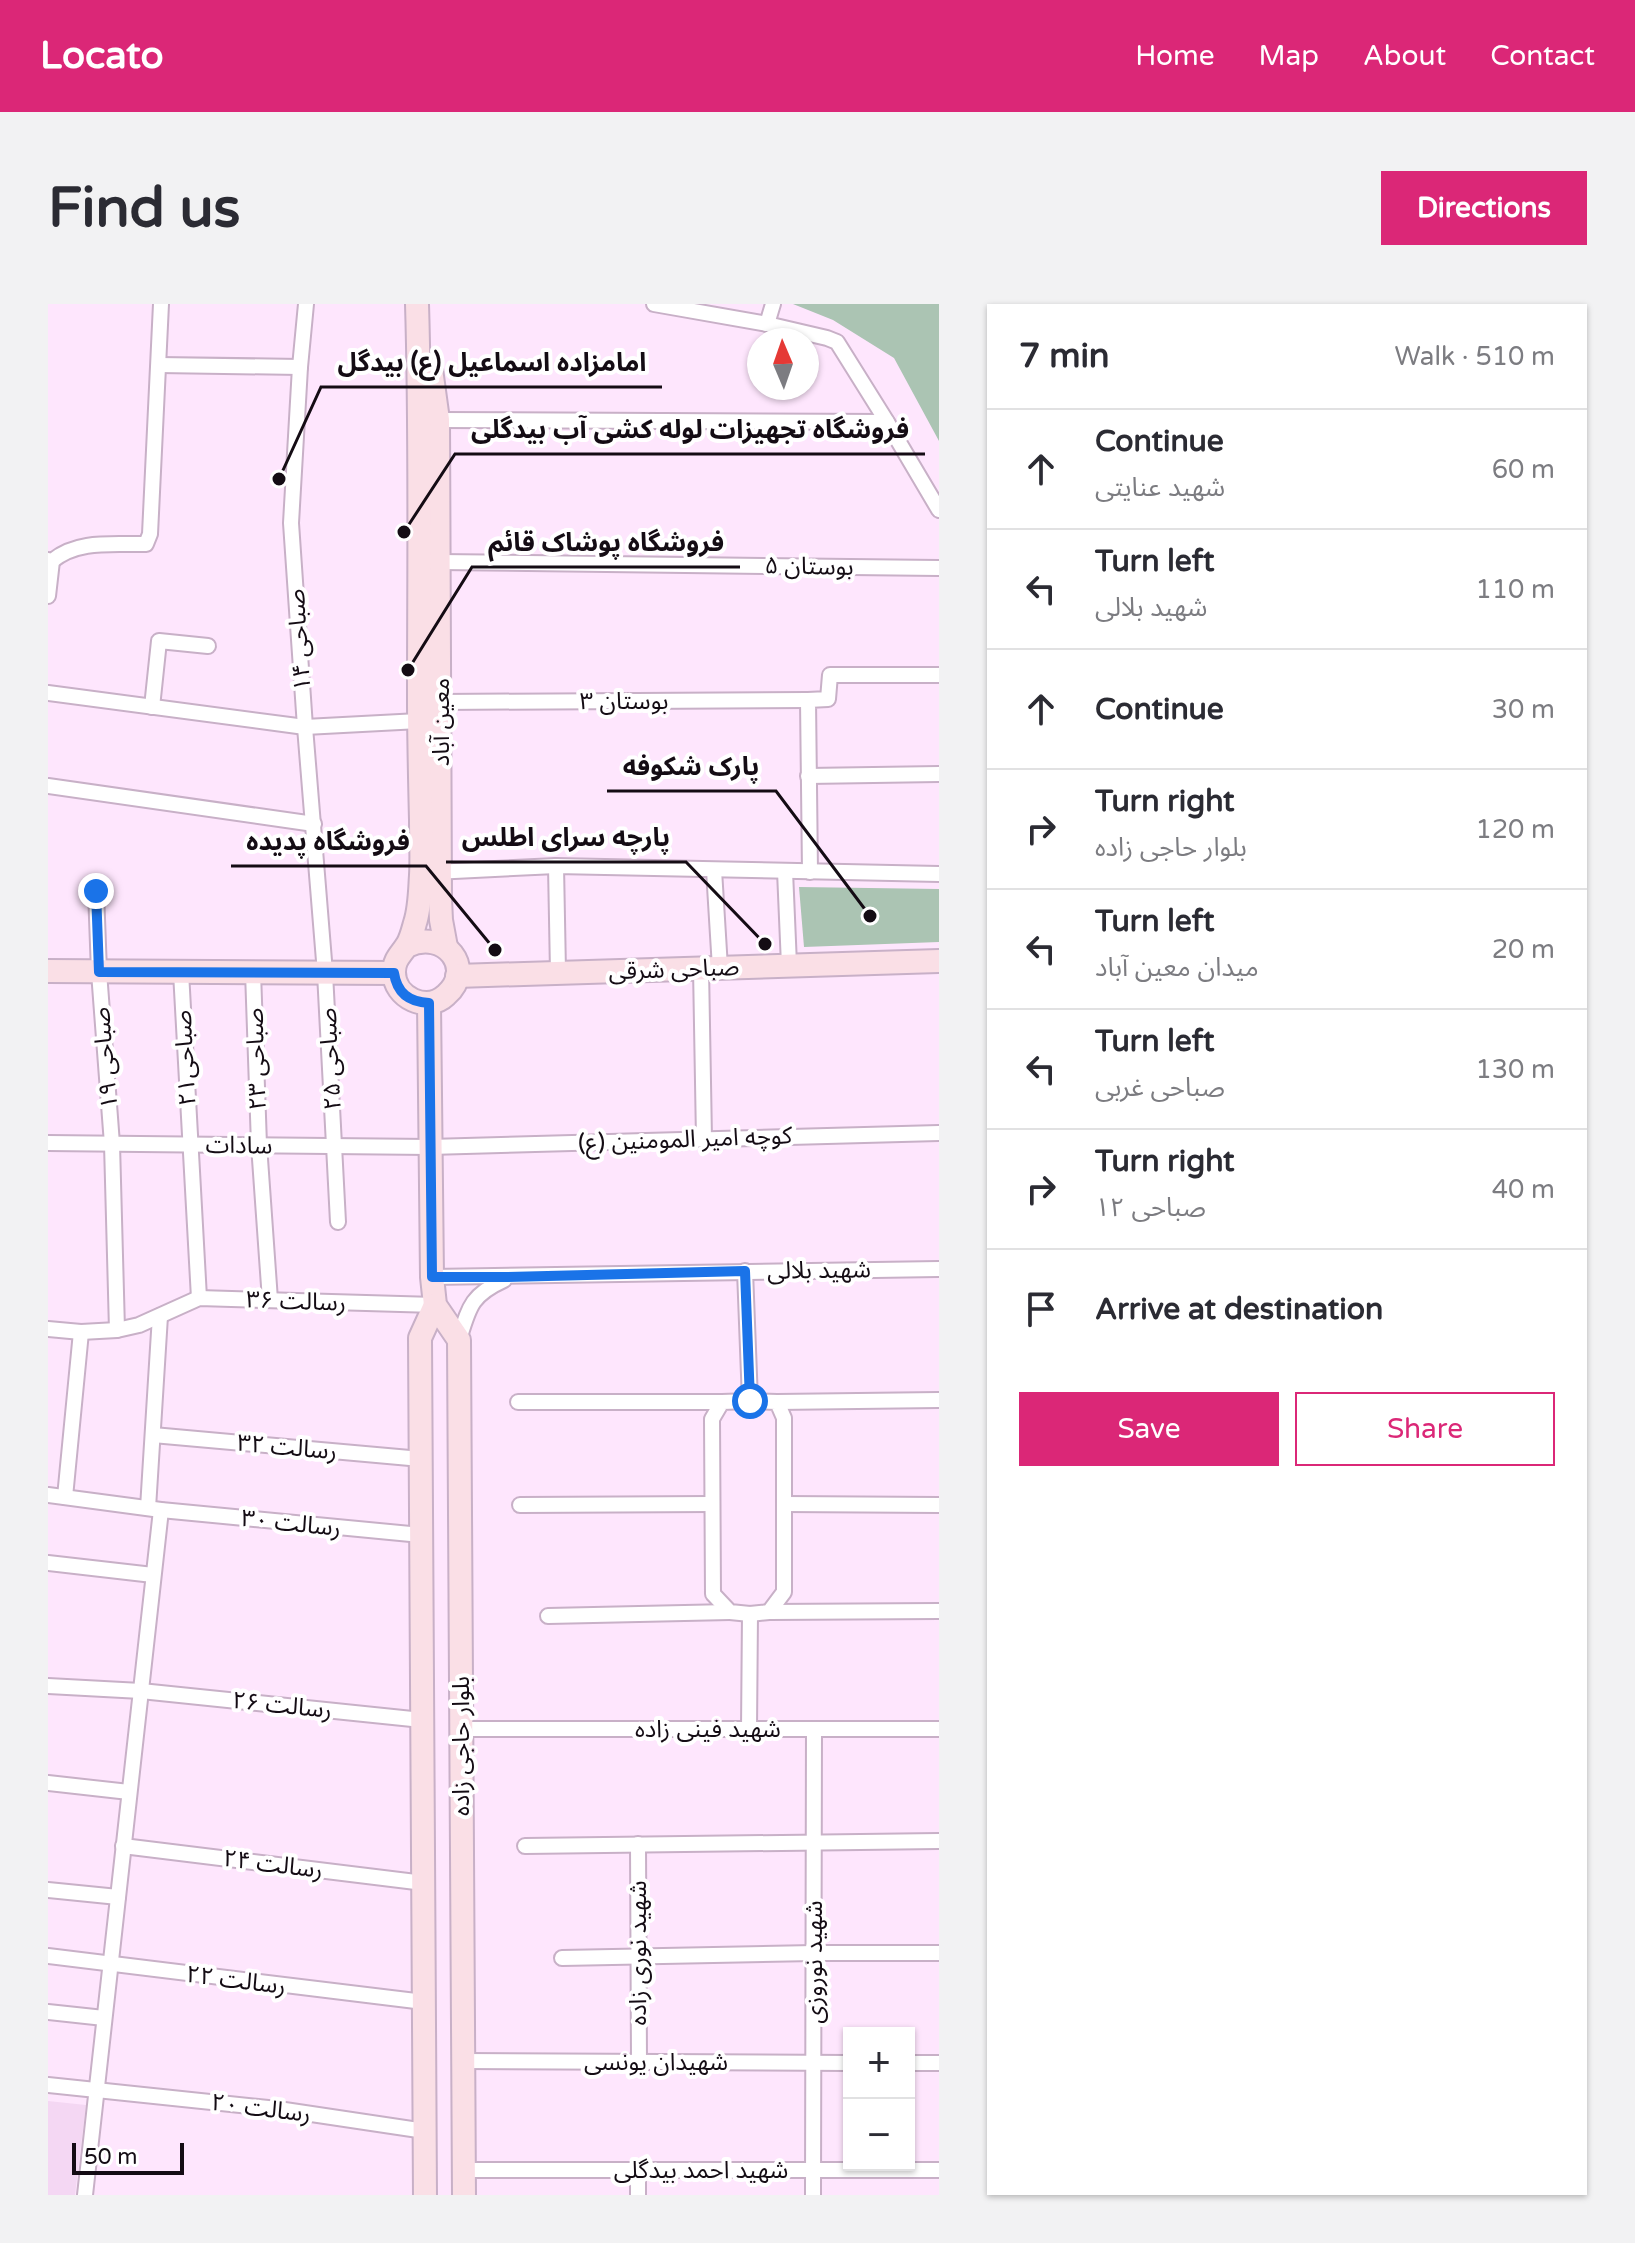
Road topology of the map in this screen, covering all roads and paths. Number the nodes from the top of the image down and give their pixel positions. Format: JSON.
{"nodes":[{"id":1,"x":161,"y":304,"type":"edge"},
{"id":2,"x":417,"y":304,"type":"edge"},
{"id":3,"x":428,"y":304,"type":"edge"},
{"id":4,"x":654,"y":304,"type":"edge"},
{"id":5,"x":773,"y":304,"type":"edge"},
{"id":6,"x":307,"y":305,"type":"edge"},
{"id":7,"x":767,"y":324,"type":"junction"},
{"id":8,"x":159,"y":365,"type":"junction"},
{"id":9,"x":300,"y":367,"type":"junction"},
{"id":10,"x":438,"y":420,"type":"junction"},
{"id":11,"x":887,"y":422,"type":"junction"},
{"id":12,"x":939,"y":510,"type":"edge"},
{"id":13,"x":50,"y":561,"type":"edge"},
{"id":14,"x":439,"y":562,"type":"junction"},
{"id":15,"x":939,"y":568,"type":"edge"},
{"id":16,"x":48,"y":596,"type":"edge"},
{"id":17,"x":208,"y":646,"type":"dead end"},
{"id":18,"x":939,"y":675,"type":"edge"},
{"id":19,"x":48,"y":693,"type":"edge"},
{"id":20,"x":808,"y":700,"type":"junction"},
{"id":21,"x":440,"y":702,"type":"junction"},
{"id":22,"x":152,"y":707,"type":"junction"},
{"id":23,"x":419,"y":721,"type":"junction"},
{"id":24,"x":305,"y":727,"type":"junction"},
{"id":25,"x":939,"y":774,"type":"edge"},
{"id":26,"x":808,"y":776,"type":"junction"},
{"id":27,"x":48,"y":786,"type":"edge"},
{"id":28,"x":314,"y":824,"type":"junction"},
{"id":29,"x":556,"y":866,"type":"junction"},
{"id":30,"x":714,"y":870,"type":"junction"},
{"id":31,"x":785,"y":871,"type":"junction"},
{"id":32,"x":431,"y":872,"type":"junction"},
{"id":33,"x":810,"y":872,"type":"junction"},
{"id":34,"x":939,"y":874,"type":"edge"},
{"id":35,"x":96,"y":891,"type":"dead end"},
{"id":36,"x":407,"y":946,"type":"junction"},
{"id":37,"x":446,"y":947,"type":"junction"},
{"id":38,"x":939,"y":961,"type":"edge"},
{"id":39,"x":789,"y":965,"type":"junction"},
{"id":40,"x":710,"y":968,"type":"junction"},
{"id":41,"x":48,"y":971,"type":"edge"},
{"id":42,"x":99,"y":972,"type":"junction"},
{"id":43,"x":181,"y":972,"type":"junction"},
{"id":44,"x":253,"y":972,"type":"junction"},
{"id":45,"x":558,"y":972,"type":"junction"},
{"id":46,"x":325,"y":973,"type":"junction"},
{"id":47,"x":394,"y":973,"type":"junction"},
{"id":48,"x":457,"y":976,"type":"junction"},
{"id":49,"x":429,"y":1003,"type":"junction"},
{"id":50,"x":939,"y":1133,"type":"edge"},
{"id":51,"x":704,"y":1139,"type":"junction"},
{"id":52,"x":48,"y":1143,"type":"edge"},
{"id":53,"x":112,"y":1144,"type":"junction"},
{"id":54,"x":189,"y":1145,"type":"junction"},
{"id":55,"x":259,"y":1145,"type":"junction"},
{"id":56,"x":335,"y":1146,"type":"junction"},
{"id":57,"x":430,"y":1147,"type":"junction"},
{"id":58,"x":338,"y":1222,"type":"dead end"},
{"id":59,"x":939,"y":1269,"type":"edge"},
{"id":60,"x":745,"y":1271,"type":"junction"},
{"id":61,"x":432,"y":1277,"type":"junction"},
{"id":62,"x":508,"y":1277,"type":"junction"},
{"id":63,"x":199,"y":1298,"type":"junction"},
{"id":64,"x":270,"y":1300,"type":"junction"},
{"id":65,"x":435,"y":1305,"type":"junction"},
{"id":66,"x":160,"y":1316,"type":"junction"},
{"id":67,"x":48,"y":1329,"type":"edge"},
{"id":68,"x":117,"y":1330,"type":"junction"},
{"id":69,"x":81,"y":1332,"type":"junction"},
{"id":70,"x":459,"y":1340,"type":"junction"},
{"id":71,"x":939,"y":1400,"type":"edge"},
{"id":72,"x":750,"y":1401,"type":"junction"},
{"id":73,"x":518,"y":1402,"type":"dead end"},
{"id":74,"x":722,"y":1402,"type":"junction"},
{"id":75,"x":777,"y":1402,"type":"junction"},
{"id":76,"x":153,"y":1435,"type":"junction"},
{"id":77,"x":421,"y":1459,"type":"junction"},
{"id":78,"x":48,"y":1495,"type":"edge"},
{"id":79,"x":65,"y":1497,"type":"junction"},
{"id":80,"x":712,"y":1504,"type":"junction"},
{"id":81,"x":784,"y":1504,"type":"junction"},
{"id":82,"x":520,"y":1505,"type":"dead end"},
{"id":83,"x":939,"y":1505,"type":"edge"},
{"id":84,"x":154,"y":1509,"type":"junction"},
{"id":85,"x":421,"y":1535,"type":"junction"},
{"id":86,"x":48,"y":1563,"type":"edge"},
{"id":87,"x":153,"y":1575,"type":"junction"},
{"id":88,"x":939,"y":1611,"type":"edge"},
{"id":89,"x":730,"y":1612,"type":"junction"},
{"id":90,"x":769,"y":1612,"type":"junction"},
{"id":91,"x":750,"y":1614,"type":"junction"},
{"id":92,"x":548,"y":1616,"type":"dead end"},
{"id":93,"x":48,"y":1686,"type":"edge"},
{"id":94,"x":141,"y":1691,"type":"junction"},
{"id":95,"x":422,"y":1720,"type":"junction"},
{"id":96,"x":469,"y":1729,"type":"junction"},
{"id":97,"x":749,"y":1729,"type":"junction"},
{"id":98,"x":814,"y":1729,"type":"junction"},
{"id":99,"x":939,"y":1729,"type":"edge"},
{"id":100,"x":48,"y":1783,"type":"edge"},
{"id":101,"x":129,"y":1792,"type":"junction"},
{"id":102,"x":939,"y":1841,"type":"edge"},
{"id":103,"x":814,"y":1842,"type":"junction"},
{"id":104,"x":638,"y":1844,"type":"junction"},
{"id":105,"x":123,"y":1846,"type":"junction"},
{"id":106,"x":525,"y":1846,"type":"dead end"},
{"id":107,"x":424,"y":1883,"type":"junction"},
{"id":108,"x":48,"y":1890,"type":"edge"},
{"id":109,"x":118,"y":1897,"type":"junction"},
{"id":110,"x":814,"y":1953,"type":"junction"},
{"id":111,"x":939,"y":1953,"type":"edge"},
{"id":112,"x":48,"y":1956,"type":"edge"},
{"id":113,"x":638,"y":1957,"type":"junction"},
{"id":114,"x":562,"y":1958,"type":"dead end"},
{"id":115,"x":110,"y":1964,"type":"junction"},
{"id":116,"x":424,"y":2002,"type":"junction"},
{"id":117,"x":48,"y":2012,"type":"edge"},
{"id":118,"x":104,"y":2018,"type":"junction"},
{"id":119,"x":463,"y":2061,"type":"junction"},
{"id":120,"x":639,"y":2062,"type":"junction"},
{"id":121,"x":813,"y":2063,"type":"junction"},
{"id":122,"x":843,"y":2063,"type":"edge"},
{"id":123,"x":915,"y":2063,"type":"edge"},
{"id":124,"x":939,"y":2063,"type":"edge"},
{"id":125,"x":48,"y":2085,"type":"edge"},
{"id":126,"x":96,"y":2089,"type":"junction"},
{"id":127,"x":425,"y":2131,"type":"junction"},
{"id":128,"x":464,"y":2170,"type":"junction"},
{"id":129,"x":638,"y":2170,"type":"junction"},
{"id":130,"x":813,"y":2170,"type":"junction"},
{"id":131,"x":939,"y":2170,"type":"edge"},
{"id":132,"x":85,"y":2195,"type":"edge"},
{"id":133,"x":425,"y":2195,"type":"edge"},
{"id":134,"x":464,"y":2195,"type":"edge"},
{"id":135,"x":638,"y":2195,"type":"edge"},
{"id":136,"x":813,"y":2195,"type":"edge"}],
"edges":[{"from":1,"to":8,"type":"street"},
{"from":2,"to":23,"type":"street","name":"معین آباد"},
{"from":3,"to":10,"type":"street","name":"معین آباد"},
{"from":4,"to":7,"type":"street"},
{"from":5,"to":7,"type":"street"},
{"from":6,"to":9,"type":"street","name":"صباحی ۱۴"},
{"from":7,"to":11,"type":"street"},
{"from":8,"to":9,"type":"street"},
{"from":8,"to":13,"type":"street"},
{"from":9,"to":24,"type":"street","name":"صباحی ۱۴"},
{"from":10,"to":11,"type":"street"},
{"from":10,"to":14,"type":"street","name":"معین آباد"},
{"from":11,"to":12,"type":"street"},
{"from":13,"to":16,"type":"street"},
{"from":14,"to":15,"type":"street","name":"بوستان ۵"},
{"from":14,"to":21,"type":"street","name":"معین آباد"},
{"from":17,"to":22,"type":"street"},
{"from":18,"to":20,"type":"street"},
{"from":19,"to":22,"type":"street"},
{"from":20,"to":21,"type":"street","name":"بوستان ۳"},
{"from":20,"to":26,"type":"street"},
{"from":21,"to":32,"type":"street","name":"معین آباد"},
{"from":22,"to":24,"type":"street"},
{"from":23,"to":24,"type":"street"},
{"from":23,"to":32,"type":"street","name":"معین آباد"},
{"from":24,"to":28,"type":"street","name":"صباحی ۱۴"},
{"from":25,"to":26,"type":"street"},
{"from":26,"to":33,"type":"street"},
{"from":27,"to":28,"type":"street"},
{"from":28,"to":46,"type":"street","name":"صباحی ۱۴"},
{"from":29,"to":30,"type":"street"},
{"from":29,"to":32,"type":"street"},
{"from":29,"to":45,"type":"street"},
{"from":30,"to":31,"type":"street"},
{"from":30,"to":40,"type":"street"},
{"from":31,"to":33,"type":"street"},
{"from":31,"to":39,"type":"street"},
{"from":32,"to":36,"type":"street","name":"معین آباد"},
{"from":32,"to":37,"type":"street","name":"معین آباد"},
{"from":33,"to":34,"type":"street"},
{"from":35,"to":42,"type":"street","name":"صباحی ۱۹"},
{"from":36,"to":37,"type":"street"},
{"from":36,"to":47,"type":"street"},
{"from":37,"to":48,"type":"street"},
{"from":38,"to":39,"type":"street","name":"صباحی شرقی"},
{"from":39,"to":40,"type":"street","name":"صباحی شرقی"},
{"from":40,"to":45,"type":"street","name":"صباحی شرقی"},
{"from":40,"to":51,"type":"street"},
{"from":41,"to":42,"type":"street"},
{"from":42,"to":43,"type":"street"},
{"from":42,"to":53,"type":"street","name":"صباحی ۱۹"},
{"from":43,"to":44,"type":"street"},
{"from":43,"to":54,"type":"street","name":"صباحی۲۱"},
{"from":44,"to":46,"type":"street"},
{"from":44,"to":55,"type":"street","name":"صباحی ۲۳"},
{"from":45,"to":48,"type":"street","name":"صباحی شرقی"},
{"from":46,"to":47,"type":"street"},
{"from":46,"to":56,"type":"street","name":"صباحی ۲۵"},
{"from":47,"to":49,"type":"street"},
{"from":48,"to":49,"type":"street"},
{"from":49,"to":57,"type":"street","name":"بلوار حاجی زاده"},
{"from":50,"to":51,"type":"street","name":"کوچه امیر المومنین (ع)"},
{"from":51,"to":57,"type":"street","name":"کوچه امیر المومنین (ع)"},
{"from":52,"to":53,"type":"street","name":"سادات"},
{"from":53,"to":54,"type":"street","name":"سادات"},
{"from":53,"to":68,"type":"street","name":"صباحی ۱۹"},
{"from":54,"to":55,"type":"street","name":"سادات"},
{"from":54,"to":63,"type":"street","name":"صباحی۲۱"},
{"from":55,"to":56,"type":"street","name":"سادات"},
{"from":55,"to":64,"type":"street","name":"صباحی ۲۳"},
{"from":56,"to":57,"type":"street","name":"سادات"},
{"from":56,"to":58,"type":"street","name":"صباحی ۲۵"},
{"from":57,"to":61,"type":"street","name":"بلوار حاجی زاده"},
{"from":59,"to":60,"type":"street","name":"شهید بلالی"},
{"from":60,"to":62,"type":"street","name":"شهید بلالی"},
{"from":60,"to":72,"type":"street"},
{"from":61,"to":62,"type":"street","name":"شهید بلالی"},
{"from":61,"to":65,"type":"street","name":"بلوار حاجی زاده"},
{"from":62,"to":70,"type":"street"},
{"from":63,"to":64,"type":"street","name":"رسالت ۳۶"},
{"from":63,"to":66,"type":"street","name":"رسالت ۳۶"},
{"from":64,"to":65,"type":"street","name":"رسالت ۳۶"},
{"from":65,"to":70,"type":"street","name":"بلوار حاجی زاده"},
{"from":65,"to":77,"type":"street","name":"بلوار حاجی زاده"},
{"from":66,"to":68,"type":"street","name":"رسالت ۳۶"},
{"from":66,"to":76,"type":"street"},
{"from":67,"to":69,"type":"street","name":"رسالت ۳۶"},
{"from":68,"to":69,"type":"street","name":"رسالت ۳۶"},
{"from":69,"to":79,"type":"street"},
{"from":70,"to":96,"type":"street","name":"بلوار حاجی زاده"},
{"from":71,"to":75,"type":"street"},
{"from":72,"to":74,"type":"street"},
{"from":72,"to":75,"type":"street"},
{"from":73,"to":74,"type":"street"},
{"from":74,"to":80,"type":"street"},
{"from":75,"to":81,"type":"street"},
{"from":76,"to":77,"type":"street","name":"رسالت ۳۲"},
{"from":76,"to":84,"type":"street"},
{"from":77,"to":85,"type":"street","name":"بلوار حاجی زاده"},
{"from":78,"to":79,"type":"street","name":"رسالت ۳۰"},
{"from":79,"to":84,"type":"street","name":"رسالت ۳۰"},
{"from":80,"to":82,"type":"street"},
{"from":80,"to":89,"type":"street"},
{"from":81,"to":83,"type":"street"},
{"from":81,"to":90,"type":"street"},
{"from":84,"to":85,"type":"street","name":"رسالت ۳۰"},
{"from":84,"to":87,"type":"street"},
{"from":85,"to":95,"type":"street","name":"بلوار حاجی زاده"},
{"from":86,"to":87,"type":"street"},
{"from":87,"to":94,"type":"street"},
{"from":88,"to":90,"type":"street"},
{"from":89,"to":91,"type":"street"},
{"from":89,"to":92,"type":"street"},
{"from":90,"to":91,"type":"street"},
{"from":91,"to":97,"type":"street"},
{"from":93,"to":94,"type":"street","name":"رسالت ۲۶"},
{"from":94,"to":95,"type":"street","name":"رسالت ۲۶"},
{"from":94,"to":101,"type":"street"},
{"from":95,"to":107,"type":"street","name":"بلوار حاجی زاده"},
{"from":96,"to":97,"type":"street","name":"شهید فینی زاده"},
{"from":96,"to":119,"type":"street","name":"بلوار حاجی زاده"},
{"from":97,"to":98,"type":"street","name":"شهید فینی زاده"},
{"from":98,"to":99,"type":"street","name":"شهید فینی زاده"},
{"from":98,"to":103,"type":"street","name":"شهید نوروزی"},
{"from":100,"to":101,"type":"street"},
{"from":101,"to":105,"type":"street"},
{"from":102,"to":103,"type":"street"},
{"from":103,"to":104,"type":"street"},
{"from":103,"to":110,"type":"street","name":"شهید نوروزی"},
{"from":104,"to":106,"type":"street"},
{"from":104,"to":113,"type":"street","name":"شهید نوری زاده"},
{"from":105,"to":107,"type":"street","name":"رسالت ۲۴"},
{"from":105,"to":109,"type":"street"},
{"from":107,"to":116,"type":"street","name":"بلوار حاجی زاده"},
{"from":108,"to":109,"type":"street"},
{"from":109,"to":115,"type":"street"},
{"from":110,"to":111,"type":"street"},
{"from":110,"to":113,"type":"street"},
{"from":110,"to":121,"type":"street","name":"شهید نوروزی"},
{"from":112,"to":115,"type":"street","name":"رسالت ۲۲"},
{"from":113,"to":114,"type":"street"},
{"from":113,"to":120,"type":"street","name":"شهید نوری زاده"},
{"from":115,"to":116,"type":"street","name":"رسالت ۲۲"},
{"from":115,"to":118,"type":"street"},
{"from":116,"to":127,"type":"street","name":"بلوار حاجی زاده"},
{"from":117,"to":118,"type":"street"},
{"from":118,"to":126,"type":"street"},
{"from":119,"to":120,"type":"street","name":"شهیدان یونسی"},
{"from":119,"to":128,"type":"street","name":"بلوار حاجی زاده"},
{"from":120,"to":121,"type":"street","name":"شهیدان یونسی"},
{"from":121,"to":122,"type":"street","name":"شهیدان یونسی"},
{"from":121,"to":130,"type":"street","name":"شهید نوروزی"},
{"from":123,"to":124,"type":"street"},
{"from":125,"to":126,"type":"street","name":"رسالت ۲۰"},
{"from":126,"to":127,"type":"street","name":"رسالت ۲۰"},
{"from":126,"to":132,"type":"street"},
{"from":127,"to":133,"type":"street","name":"بلوار حاجی زاده"},
{"from":128,"to":129,"type":"street","name":"شهید احمد بیدگلی"},
{"from":128,"to":134,"type":"street","name":"بلوار حاجی زاده"},
{"from":129,"to":130,"type":"street","name":"شهید احمد بیدگلی"},
{"from":129,"to":135,"type":"street"},
{"from":130,"to":131,"type":"street","name":"شهید احمد بیدگلی"},
{"from":130,"to":136,"type":"street","name":"شهید نوروزی"}]}
